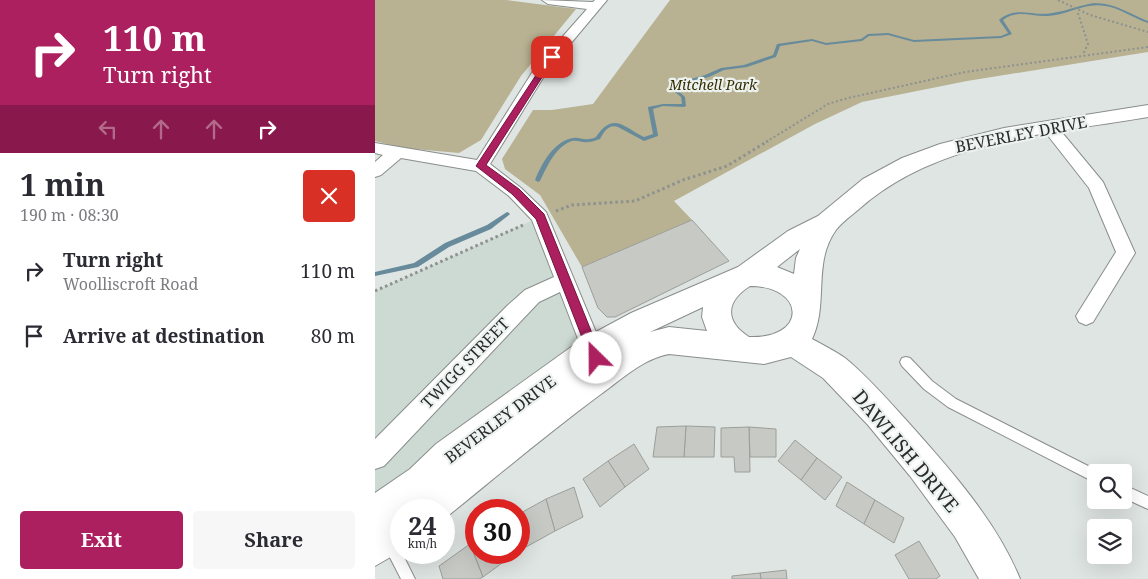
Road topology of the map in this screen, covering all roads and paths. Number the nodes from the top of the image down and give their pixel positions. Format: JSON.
{"nodes":[{"id":1,"x":549,"y":0,"type":"edge"},
{"id":2,"x":1057,"y":0,"type":"edge"},
{"id":3,"x":598,"y":3,"type":"edge"},
{"id":4,"x":1077,"y":12,"type":"junction"},
{"id":5,"x":1148,"y":32,"type":"edge"},
{"id":6,"x":1148,"y":47,"type":"edge"},
{"id":7,"x":1083,"y":54,"type":"junction"},
{"id":8,"x":1148,"y":111,"type":"edge"},
{"id":9,"x":1050,"y":128,"type":"junction"},
{"id":10,"x":375,"y":148,"type":"edge"},
{"id":11,"x":397,"y":152,"type":"junction"},
{"id":12,"x":481,"y":166,"type":"junction"},
{"id":13,"x":375,"y":171,"type":"edge"},
{"id":14,"x":541,"y":217,"type":"junction"},
{"id":15,"x":827,"y":223,"type":"junction"},
{"id":16,"x":743,"y":277,"type":"junction"},
{"id":17,"x":565,"y":281,"type":"junction"},
{"id":18,"x":375,"y":291,"type":"edge"},
{"id":19,"x":805,"y":301,"type":"junction"},
{"id":20,"x":1086,"y":316,"type":"dead end"},
{"id":21,"x":791,"y":342,"type":"junction"},
{"id":22,"x":592,"y":349,"type":"junction"},
{"id":23,"x":744,"y":350,"type":"junction"},
{"id":24,"x":623,"y":360,"type":"junction"},
{"id":25,"x":906,"y":362,"type":"dead end"},
{"id":26,"x":375,"y":457,"type":"edge"},
{"id":27,"x":1087,"y":473,"type":"edge"},
{"id":28,"x":1132,"y":495,"type":"edge"},
{"id":29,"x":441,"y":499,"type":"edge"},
{"id":30,"x":1148,"y":503,"type":"edge"},
{"id":31,"x":385,"y":532,"type":"edge"},
{"id":32,"x":408,"y":579,"type":"edge"},
{"id":33,"x":1001,"y":579,"type":"edge"}],
"edges":[{"from":1,"to":3,"type":"street"},
{"from":2,"to":4,"type":"path"},
{"from":3,"to":12,"type":"street"},
{"from":4,"to":5,"type":"path"},
{"from":4,"to":7,"type":"path"},
{"from":6,"to":7,"type":"path"},
{"from":7,"to":14,"type":"path"},
{"from":8,"to":9,"type":"street","name":"BEVERLEY DRIVE"},
{"from":9,"to":15,"type":"street","name":"BEVERLEY DRIVE"},
{"from":9,"to":20,"type":"street"},
{"from":10,"to":11,"type":"street"},
{"from":11,"to":12,"type":"street"},
{"from":11,"to":13,"type":"street"},
{"from":12,"to":14,"type":"street"},
{"from":14,"to":17,"type":"street"},
{"from":14,"to":18,"type":"path"},
{"from":15,"to":16,"type":"street","name":"BEVERLEY DRIVE"},
{"from":15,"to":19,"type":"street","name":"BEVERLEY DRIVE"},
{"from":16,"to":19,"type":"street"},
{"from":16,"to":22,"type":"street","name":"BEVERLEY DRIVE"},
{"from":16,"to":23,"type":"street"},
{"from":17,"to":22,"type":"street"},
{"from":17,"to":26,"type":"street","name":"TWIGG STREET"},
{"from":19,"to":21,"type":"street"},
{"from":21,"to":23,"type":"street"},
{"from":21,"to":33,"type":"street","name":"DAWLISH DRIVE"},
{"from":22,"to":24,"type":"street"},
{"from":22,"to":31,"type":"street","name":"BEVERLEY DRIVE"},
{"from":23,"to":24,"type":"street","name":"BEVERLEY DRIVE"},
{"from":24,"to":29,"type":"street","name":"BEVERLEY DRIVE"},
{"from":25,"to":27,"type":"lane"},
{"from":28,"to":30,"type":"lane"},
{"from":31,"to":32,"type":"lane"}]}
